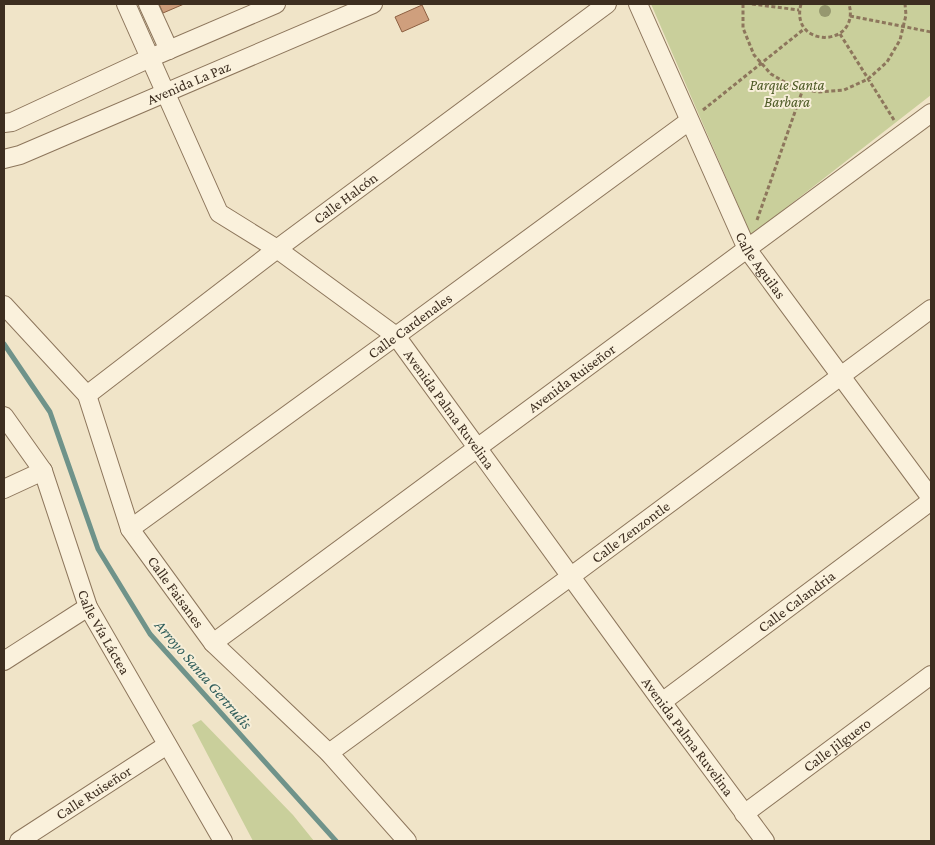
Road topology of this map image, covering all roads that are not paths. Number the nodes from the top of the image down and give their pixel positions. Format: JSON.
{"nodes":[{"id":1,"x":126,"y":4,"type":"edge"},
{"id":2,"x":148,"y":4,"type":"edge"},
{"id":3,"x":276,"y":4,"type":"edge"},
{"id":4,"x":373,"y":4,"type":"edge"},
{"id":5,"x":607,"y":4,"type":"edge"},
{"id":6,"x":638,"y":4,"type":"edge"},
{"id":7,"x":169,"y":50,"type":"junction"},
{"id":8,"x":150,"y":58,"type":"junction"},
{"id":9,"x":165,"y":93,"type":"junction"},
{"id":10,"x":931,"y":113,"type":"edge"},
{"id":11,"x":689,"y":120,"type":"junction"},
{"id":12,"x":4,"y":124,"type":"edge"},
{"id":13,"x":4,"y":159,"type":"edge"},
{"id":14,"x":277,"y":249,"type":"junction"},
{"id":15,"x":747,"y":249,"type":"junction"},
{"id":16,"x":4,"y":305,"type":"edge"},
{"id":17,"x":931,"y":309,"type":"edge"},
{"id":18,"x":396,"y":336,"type":"junction"},
{"id":19,"x":841,"y":376,"type":"junction"},
{"id":20,"x":87,"y":395,"type":"junction"},
{"id":21,"x":4,"y":416,"type":"edge"},
{"id":22,"x":478,"y":448,"type":"junction"},
{"id":23,"x":43,"y":472,"type":"junction"},
{"id":24,"x":4,"y":490,"type":"edge"},
{"id":25,"x":931,"y":500,"type":"edge"},
{"id":26,"x":130,"y":529,"type":"junction"},
{"id":27,"x":570,"y":577,"type":"junction"},
{"id":28,"x":88,"y":607,"type":"junction"},
{"id":29,"x":213,"y":644,"type":"junction"},
{"id":30,"x":4,"y":662,"type":"edge"},
{"id":31,"x":931,"y":675,"type":"edge"},
{"id":32,"x":662,"y":702,"type":"junction"},
{"id":33,"x":167,"y":745,"type":"junction"},
{"id":34,"x":329,"y":753,"type":"junction"},
{"id":35,"x":744,"y":814,"type":"junction"},
{"id":36,"x":19,"y":841,"type":"edge"},
{"id":37,"x":223,"y":841,"type":"edge"},
{"id":38,"x":407,"y":841,"type":"edge"},
{"id":39,"x":765,"y":841,"type":"edge"}],
"edges":[{"from":1,"to":8,"type":"street","name":"Avenida Palma Ruvelina"},
{"from":2,"to":7,"type":"street"},
{"from":3,"to":7,"type":"street"},
{"from":4,"to":9,"type":"street","name":"Avenida La Paz"},
{"from":5,"to":14,"type":"street","name":"Calle Halcón"},
{"from":6,"to":11,"type":"street","name":"Calle Aguilas"},
{"from":7,"to":8,"type":"street"},
{"from":8,"to":9,"type":"street","name":"Avenida Palma Ruvelina"},
{"from":8,"to":12,"type":"street"},
{"from":9,"to":13,"type":"street","name":"Avenida La Paz"},
{"from":9,"to":14,"type":"street","name":"Avenida Palma Ruvelina"},
{"from":10,"to":15,"type":"street","name":"Avenida Ruiseñor"},
{"from":11,"to":15,"type":"street","name":"Calle Aguilas"},
{"from":11,"to":18,"type":"street","name":"Calle Cardenales"},
{"from":14,"to":18,"type":"street","name":"Avenida Palma Ruvelina"},
{"from":14,"to":20,"type":"street","name":"Calle Halcón"},
{"from":15,"to":19,"type":"street","name":"Calle Aguilas"},
{"from":15,"to":22,"type":"street","name":"Avenida Ruiseñor"},
{"from":16,"to":20,"type":"street","name":"Calle Faisanes"},
{"from":17,"to":19,"type":"street","name":"Calle Zenzontle"},
{"from":18,"to":22,"type":"street","name":"Avenida Palma Ruvelina"},
{"from":18,"to":26,"type":"street","name":"Calle Cardenales"},
{"from":19,"to":25,"type":"street","name":"Calle Aguilas"},
{"from":19,"to":27,"type":"street","name":"Calle Zenzontle"},
{"from":20,"to":26,"type":"street","name":"Calle Faisanes"},
{"from":21,"to":23,"type":"street","name":"Calle Vía Láctea"},
{"from":22,"to":27,"type":"street","name":"Avenida Palma Ruvelina"},
{"from":22,"to":29,"type":"street","name":"Avenida Ruiseñor"},
{"from":23,"to":24,"type":"street"},
{"from":23,"to":28,"type":"street","name":"Calle Vía Láctea"},
{"from":25,"to":32,"type":"street","name":"Calle Calandria"},
{"from":26,"to":29,"type":"street","name":"Calle Faisanes"},
{"from":27,"to":32,"type":"street","name":"Avenida Palma Ruvelina"},
{"from":27,"to":34,"type":"street","name":"Calle Zenzontle"},
{"from":28,"to":30,"type":"street"},
{"from":28,"to":33,"type":"street","name":"Calle Vía Láctea"},
{"from":29,"to":34,"type":"street","name":"Calle Faisanes"},
{"from":31,"to":35,"type":"street","name":"Calle Jilguero"},
{"from":32,"to":35,"type":"street","name":"Avenida Palma Ruvelina"},
{"from":33,"to":36,"type":"street","name":"Calle Ruiseñor"},
{"from":33,"to":37,"type":"street","name":"Calle Vía Láctea"},
{"from":34,"to":38,"type":"street","name":"Calle Faisanes"},
{"from":35,"to":39,"type":"street","name":"Avenida Palma Ruvelina"}]}
